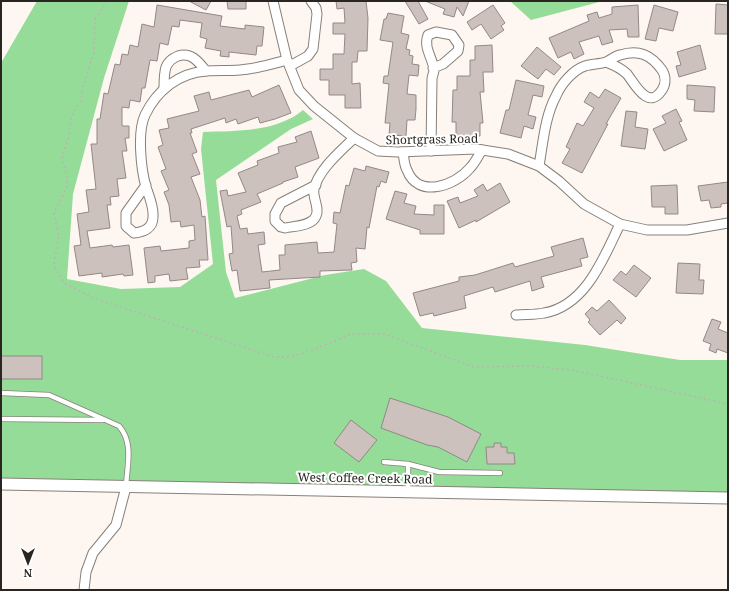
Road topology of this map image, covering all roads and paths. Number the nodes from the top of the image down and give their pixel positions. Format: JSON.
{"nodes":[{"id":1,"x":107,"y":1,"type":"edge"},
{"id":2,"x":273,"y":1,"type":"edge"},
{"id":3,"x":311,"y":1,"type":"edge"},
{"id":4,"x":606,"y":62,"type":"junction"},
{"id":5,"x":288,"y":63,"type":"junction"},
{"id":6,"x":433,"y":68,"type":"dead end"},
{"id":7,"x":206,"y":70,"type":"junction"},
{"id":8,"x":164,"y":89,"type":"junction"},
{"id":9,"x":354,"y":138,"type":"junction"},
{"id":10,"x":482,"y":150,"type":"junction"},
{"id":11,"x":430,"y":151,"type":"junction"},
{"id":12,"x":403,"y":152,"type":"junction"},
{"id":13,"x":538,"y":166,"type":"junction"},
{"id":14,"x":316,"y":184,"type":"junction"},
{"id":15,"x":146,"y":185,"type":"junction"},
{"id":16,"x":728,"y":223,"type":"edge"},
{"id":17,"x":620,"y":224,"type":"junction"},
{"id":18,"x":516,"y":315,"type":"dead end"},
{"id":19,"x":1,"y":393,"type":"edge"},
{"id":20,"x":728,"y":404,"type":"edge"},
{"id":21,"x":1,"y":419,"type":"edge"},
{"id":22,"x":107,"y":420,"type":"junction"},
{"id":23,"x":384,"y":462,"type":"dead end"},
{"id":24,"x":408,"y":464,"type":"junction"},
{"id":25,"x":500,"y":473,"type":"dead end"},
{"id":26,"x":1,"y":484,"type":"edge"},
{"id":27,"x":126,"y":487,"type":"junction"},
{"id":28,"x":408,"y":492,"type":"junction"},
{"id":29,"x":728,"y":498,"type":"edge"},
{"id":30,"x":84,"y":590,"type":"edge"}],
"edges":[{"from":1,"to":20,"type":"path"},
{"from":2,"to":5,"type":"street","name":"Shortgrass Road"},
{"from":3,"to":5,"type":"street"},
{"from":4,"to":4,"type":"street"},
{"from":4,"to":13,"type":"street"},
{"from":5,"to":7,"type":"street"},
{"from":5,"to":9,"type":"street","name":"Shortgrass Road"},
{"from":6,"to":11,"type":"street"},
{"from":7,"to":8,"type":"street"},
{"from":7,"to":8,"type":"street"},
{"from":8,"to":15,"type":"street"},
{"from":9,"to":12,"type":"street","name":"Shortgrass Road"},
{"from":9,"to":14,"type":"street"},
{"from":10,"to":11,"type":"street","name":"Shortgrass Road"},
{"from":10,"to":12,"type":"street"},
{"from":10,"to":13,"type":"street","name":"Shortgrass Road"},
{"from":11,"to":12,"type":"street","name":"Shortgrass Road"},
{"from":13,"to":17,"type":"street","name":"Shortgrass Road"},
{"from":14,"to":14,"type":"street"},
{"from":15,"to":15,"type":"street"},
{"from":16,"to":17,"type":"street","name":"Shortgrass Road"},
{"from":17,"to":18,"type":"street"},
{"from":19,"to":22,"type":"lane"},
{"from":21,"to":22,"type":"lane"},
{"from":22,"to":27,"type":"lane"},
{"from":23,"to":24,"type":"lane"},
{"from":24,"to":25,"type":"lane"},
{"from":24,"to":28,"type":"lane"},
{"from":26,"to":27,"type":"street","name":"West Coffee Creek Road"},
{"from":27,"to":28,"type":"street","name":"West Coffee Creek Road"},
{"from":27,"to":30,"type":"street"},
{"from":28,"to":29,"type":"street","name":"West Coffee Creek Road"}]}
